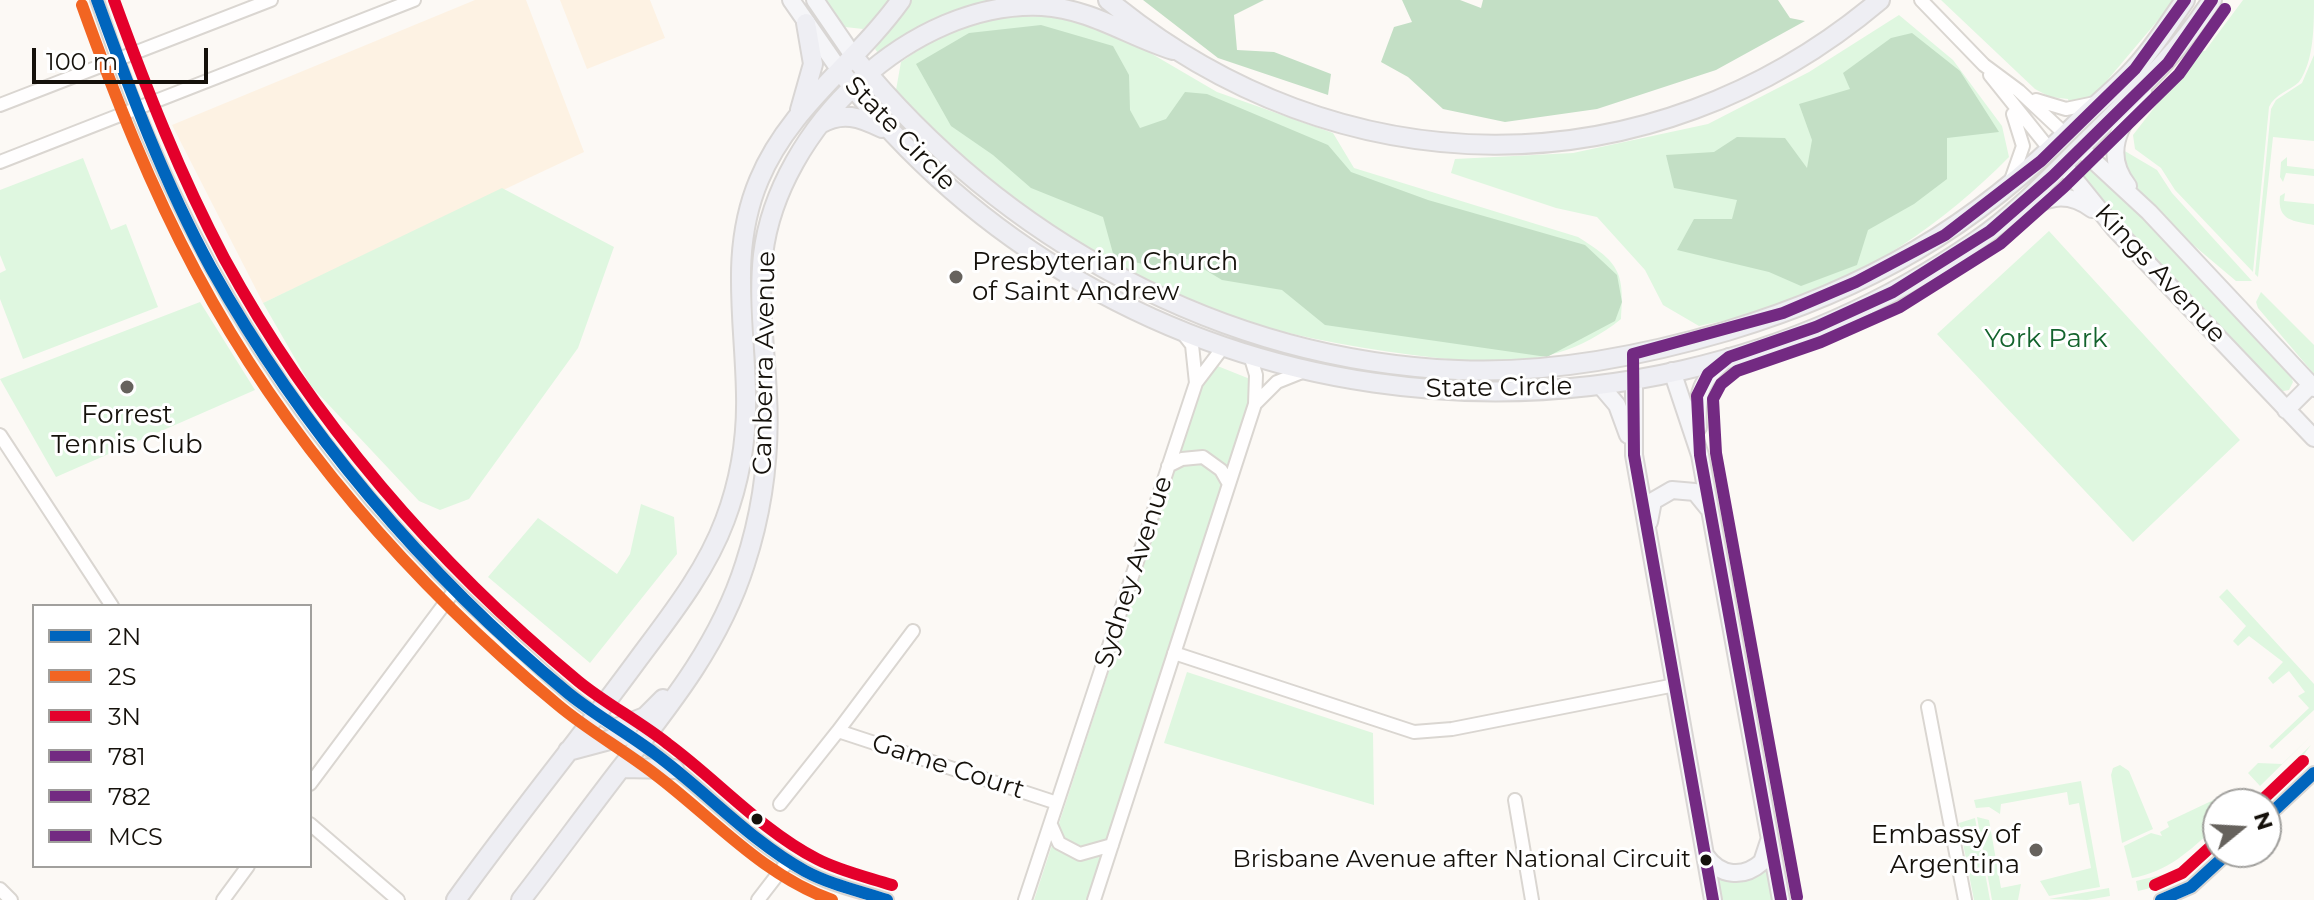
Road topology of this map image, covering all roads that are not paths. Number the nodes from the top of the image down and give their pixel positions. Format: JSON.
{"nodes":[{"id":1,"x":97,"y":0,"type":"edge"},
{"id":2,"x":271,"y":0,"type":"edge"},
{"id":3,"x":414,"y":0,"type":"edge"},
{"id":4,"x":791,"y":0,"type":"edge"},
{"id":5,"x":815,"y":0,"type":"edge"},
{"id":6,"x":901,"y":0,"type":"edge"},
{"id":7,"x":1108,"y":0,"type":"edge"},
{"id":8,"x":1880,"y":0,"type":"edge"},
{"id":9,"x":2185,"y":0,"type":"edge"},
{"id":10,"x":2212,"y":0,"type":"edge"},
{"id":11,"x":1925,"y":4,"type":"edge"},
{"id":12,"x":806,"y":23,"type":"junction"},
{"id":13,"x":1173,"y":50,"type":"junction"},
{"id":14,"x":854,"y":57,"type":"junction"},
{"id":15,"x":116,"y":60,"type":"junction"},
{"id":16,"x":1984,"y":65,"type":"junction"},
{"id":17,"x":841,"y":72,"type":"junction"},
{"id":18,"x":869,"y":75,"type":"junction"},
{"id":19,"x":2152,"y":77,"type":"junction"},
{"id":20,"x":853,"y":88,"type":"junction"},
{"id":21,"x":2019,"y":91,"type":"junction"},
{"id":22,"x":2007,"y":100,"type":"junction"},
{"id":23,"x":2098,"y":102,"type":"junction"},
{"id":24,"x":0,"y":105,"type":"edge"},
{"id":25,"x":134,"y":109,"type":"junction"},
{"id":26,"x":799,"y":112,"type":"junction"},
{"id":27,"x":817,"y":126,"type":"junction"},
{"id":28,"x":893,"y":134,"type":"junction"},
{"id":29,"x":2073,"y":142,"type":"junction"},
{"id":30,"x":2051,"y":151,"type":"junction"},
{"id":31,"x":0,"y":162,"type":"edge"},
{"id":32,"x":2064,"y":166,"type":"junction"},
{"id":33,"x":981,"y":186,"type":"junction"},
{"id":34,"x":2007,"y":190,"type":"junction"},
{"id":35,"x":968,"y":203,"type":"junction"},
{"id":36,"x":2149,"y":212,"type":"junction"},
{"id":37,"x":2114,"y":228,"type":"junction"},
{"id":38,"x":1990,"y":231,"type":"junction"},
{"id":39,"x":1056,"y":242,"type":"junction"},
{"id":40,"x":1045,"y":259,"type":"junction"},
{"id":41,"x":1178,"y":329,"type":"junction"},
{"id":42,"x":1242,"y":330,"type":"junction"},
{"id":43,"x":1224,"y":346,"type":"junction"},
{"id":44,"x":1665,"y":347,"type":"junction"},
{"id":45,"x":1633,"y":354,"type":"junction"},
{"id":46,"x":1250,"y":355,"type":"junction"},
{"id":47,"x":1729,"y":357,"type":"junction"},
{"id":48,"x":1307,"y":370,"type":"junction"},
{"id":49,"x":1672,"y":371,"type":"junction"},
{"id":50,"x":1634,"y":379,"type":"junction"},
{"id":51,"x":1196,"y":383,"type":"junction"},
{"id":52,"x":1600,"y":385,"type":"junction"},
{"id":53,"x":2313,"y":386,"type":"edge"},
{"id":54,"x":1255,"y":404,"type":"junction"},
{"id":55,"x":2286,"y":410,"type":"junction"},
{"id":56,"x":2313,"y":434,"type":"edge"},
{"id":57,"x":0,"y":435,"type":"edge"},
{"id":58,"x":1634,"y":455,"type":"junction"},
{"id":59,"x":1700,"y":455,"type":"junction"},
{"id":60,"x":1168,"y":466,"type":"junction"},
{"id":61,"x":1229,"y":484,"type":"junction"},
{"id":62,"x":1710,"y":512,"type":"junction"},
{"id":63,"x":1648,"y":531,"type":"junction"},
{"id":64,"x":454,"y":591,"type":"junction"},
{"id":65,"x":111,"y":604,"type":"edge"},
{"id":66,"x":913,"y":631,"type":"dead end"},
{"id":67,"x":1174,"y":653,"type":"junction"},
{"id":68,"x":688,"y":681,"type":"junction"},
{"id":69,"x":1675,"y":685,"type":"junction"},
{"id":70,"x":1928,"y":707,"type":"dead end"},
{"id":71,"x":597,"y":715,"type":"junction"},
{"id":72,"x":838,"y":731,"type":"junction"},
{"id":73,"x":628,"y":736,"type":"junction"},
{"id":74,"x":568,"y":751,"type":"junction"},
{"id":75,"x":621,"y":768,"type":"junction"},
{"id":76,"x":674,"y":769,"type":"junction"},
{"id":77,"x":2314,"y":773,"type":"edge"},
{"id":78,"x":312,"y":781,"type":"edge"},
{"id":79,"x":1515,"y":800,"type":"dead end"},
{"id":80,"x":1057,"y":803,"type":"junction"},
{"id":81,"x":2282,"y":803,"type":"edge"},
{"id":82,"x":780,"y":804,"type":"dead end"},
{"id":83,"x":1051,"y":823,"type":"junction"},
{"id":84,"x":312,"y":826,"type":"edge"},
{"id":85,"x":1769,"y":836,"type":"junction"},
{"id":86,"x":1112,"y":845,"type":"junction"},
{"id":87,"x":1705,"y":853,"type":"junction"},
{"id":88,"x":788,"y":861,"type":"junction"},
{"id":89,"x":247,"y":868,"type":"edge"},
{"id":90,"x":2212,"y":868,"type":"edge"},
{"id":91,"x":0,"y":889,"type":"edge"},
{"id":92,"x":2178,"y":897,"type":"edge"},
{"id":93,"x":11,"y":900,"type":"edge"},
{"id":94,"x":223,"y":900,"type":"edge"},
{"id":95,"x":398,"y":900,"type":"edge"},
{"id":96,"x":456,"y":900,"type":"edge"},
{"id":97,"x":521,"y":900,"type":"edge"},
{"id":98,"x":758,"y":900,"type":"edge"},
{"id":99,"x":887,"y":900,"type":"edge"},
{"id":100,"x":1025,"y":900,"type":"edge"},
{"id":101,"x":1094,"y":900,"type":"edge"},
{"id":102,"x":1532,"y":900,"type":"edge"},
{"id":103,"x":1713,"y":900,"type":"edge"},
{"id":104,"x":1781,"y":900,"type":"edge"},
{"id":105,"x":1965,"y":900,"type":"edge"},
{"id":106,"x":2161,"y":900,"type":"edge"}],
"edges":[{"from":1,"to":15,"type":"street"},
{"from":2,"to":15,"type":"street"},
{"from":3,"to":25,"type":"street"},
{"from":4,"to":12,"type":"main road","name":"State Circle"},
{"from":5,"to":14,"type":"main road","name":"State Circle"},
{"from":6,"to":14,"type":"highway","name":"Canberra Avenue"},
{"from":7,"to":13,"type":"highway"},
{"from":8,"to":13,"type":"highway"},
{"from":9,"to":23,"type":"highway","name":"State Circle"},
{"from":10,"to":19,"type":"highway","name":"State Circle"},
{"from":11,"to":16,"type":"street","name":"Kings Avenue"},
{"from":12,"to":17,"type":"main road","name":"State Circle"},
{"from":12,"to":26,"type":"highway"},
{"from":13,"to":18,"type":"highway","name":"Canberra Avenue"},
{"from":14,"to":17,"type":"highway","name":"Canberra Avenue"},
{"from":14,"to":18,"type":"highway","name":"State Circle"},
{"from":15,"to":24,"type":"street"},
{"from":15,"to":25,"type":"street"},
{"from":16,"to":21,"type":"street","name":"Kings Avenue"},
{"from":16,"to":22,"type":"street","name":"Kings Avenue"},
{"from":17,"to":20,"type":"highway","name":"State Circle"},
{"from":17,"to":26,"type":"highway","name":"Canberra Avenue"},
{"from":18,"to":20,"type":"highway","name":"Canberra Avenue"},
{"from":18,"to":33,"type":"highway","name":"State Circle"},
{"from":19,"to":29,"type":"highway","name":"State Circle"},
{"from":19,"to":36,"type":"main road"},
{"from":20,"to":27,"type":"highway","name":"Canberra Avenue"},
{"from":20,"to":28,"type":"highway","name":"State Circle"},
{"from":21,"to":23,"type":"street"},
{"from":21,"to":29,"type":"street","name":"Kings Avenue"},
{"from":22,"to":30,"type":"street","name":"Kings Avenue"},
{"from":22,"to":34,"type":"street"},
{"from":23,"to":29,"type":"highway","name":"State Circle"},
{"from":25,"to":31,"type":"street"},
{"from":25,"to":64,"type":"street"},
{"from":26,"to":71,"type":"highway","name":"Canberra Avenue"},
{"from":27,"to":28,"type":"highway"},
{"from":27,"to":68,"type":"highway","name":"Canberra Avenue"},
{"from":28,"to":35,"type":"highway","name":"State Circle"},
{"from":29,"to":30,"type":"highway","name":"State Circle"},
{"from":29,"to":32,"type":"highway","name":"State Circle"},
{"from":29,"to":36,"type":"main road","name":"Kings Avenue"},
{"from":30,"to":32,"type":"highway","name":"Kings Avenue"},
{"from":30,"to":34,"type":"highway","name":"State Circle"},
{"from":32,"to":37,"type":"main road","name":"Kings Avenue"},
{"from":32,"to":38,"type":"highway","name":"State Circle"},
{"from":33,"to":35,"type":"highway"},
{"from":33,"to":39,"type":"highway","name":"State Circle"},
{"from":34,"to":44,"type":"highway","name":"State Circle"},
{"from":35,"to":40,"type":"highway","name":"State Circle"},
{"from":36,"to":53,"type":"main road","name":"Kings Avenue"},
{"from":37,"to":38,"type":"main road"},
{"from":37,"to":55,"type":"main road","name":"Kings Avenue"},
{"from":38,"to":47,"type":"highway","name":"State Circle"},
{"from":39,"to":40,"type":"highway"},
{"from":39,"to":42,"type":"highway","name":"State Circle"},
{"from":40,"to":41,"type":"highway","name":"State Circle"},
{"from":41,"to":43,"type":"highway","name":"State Circle"},
{"from":41,"to":51,"type":"street"},
{"from":42,"to":43,"type":"highway","name":"Sydney Avenue"},
{"from":42,"to":45,"type":"highway","name":"State Circle"},
{"from":42,"to":46,"type":"highway"},
{"from":43,"to":46,"type":"highway","name":"State Circle"},
{"from":43,"to":51,"type":"street","name":"Sydney Avenue"},
{"from":44,"to":45,"type":"highway","name":"State Circle"},
{"from":44,"to":49,"type":"highway"},
{"from":45,"to":50,"type":"highway"},
{"from":46,"to":48,"type":"highway","name":"State Circle"},
{"from":46,"to":54,"type":"street"},
{"from":47,"to":49,"type":"highway","name":"State Circle"},
{"from":47,"to":59,"type":"main road"},
{"from":48,"to":52,"type":"highway","name":"State Circle"},
{"from":48,"to":54,"type":"street"},
{"from":49,"to":50,"type":"highway","name":"State Circle"},
{"from":49,"to":59,"type":"main road"},
{"from":50,"to":52,"type":"highway","name":"State Circle"},
{"from":50,"to":58,"type":"main road"},
{"from":51,"to":60,"type":"street","name":"Sydney Avenue"},
{"from":52,"to":58,"type":"main road"},
{"from":53,"to":55,"type":"main road"},
{"from":54,"to":61,"type":"street"},
{"from":55,"to":56,"type":"main road","name":"Kings Avenue"},
{"from":57,"to":65,"type":"street"},
{"from":58,"to":63,"type":"main road"},
{"from":59,"to":62,"type":"main road"},
{"from":60,"to":61,"type":"street"},
{"from":60,"to":80,"type":"street","name":"Sydney Avenue"},
{"from":61,"to":67,"type":"street"},
{"from":62,"to":63,"type":"main road"},
{"from":62,"to":85,"type":"main road"},
{"from":63,"to":69,"type":"main road"},
{"from":64,"to":71,"type":"street"},
{"from":64,"to":78,"type":"street"},
{"from":66,"to":72,"type":"street","name":"Game Court"},
{"from":67,"to":69,"type":"street"},
{"from":67,"to":86,"type":"street"},
{"from":68,"to":73,"type":"highway","name":"Canberra Avenue"},
{"from":68,"to":73,"type":"highway"},
{"from":69,"to":87,"type":"main road"},
{"from":70,"to":105,"type":"street"},
{"from":71,"to":73,"type":"street"},
{"from":71,"to":74,"type":"highway","name":"Canberra Avenue"},
{"from":72,"to":80,"type":"street","name":"Game Court"},
{"from":72,"to":82,"type":"street","name":"Game Court"},
{"from":73,"to":74,"type":"highway"},
{"from":73,"to":75,"type":"highway","name":"Canberra Avenue"},
{"from":73,"to":76,"type":"street"},
{"from":74,"to":96,"type":"highway","name":"Canberra Avenue"},
{"from":75,"to":76,"type":"highway"},
{"from":75,"to":97,"type":"highway","name":"Canberra Avenue"},
{"from":76,"to":88,"type":"street"},
{"from":77,"to":81,"type":"street"},
{"from":79,"to":102,"type":"street"},
{"from":80,"to":83,"type":"street","name":"Sydney Avenue"},
{"from":83,"to":86,"type":"street"},
{"from":83,"to":100,"type":"street","name":"Sydney Avenue"},
{"from":84,"to":95,"type":"street"},
{"from":85,"to":87,"type":"main road"},
{"from":85,"to":104,"type":"main road"},
{"from":86,"to":101,"type":"street"},
{"from":87,"to":103,"type":"main road"},
{"from":88,"to":98,"type":"street"},
{"from":88,"to":99,"type":"street"},
{"from":89,"to":94,"type":"street"},
{"from":90,"to":92,"type":"street"},
{"from":91,"to":93,"type":"street"},
{"from":92,"to":106,"type":"street"}]}
